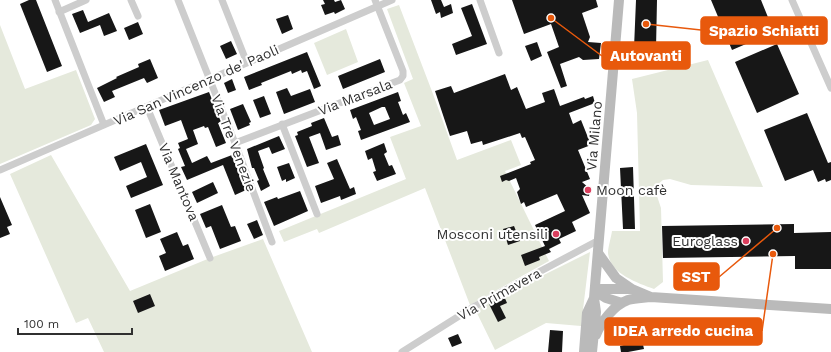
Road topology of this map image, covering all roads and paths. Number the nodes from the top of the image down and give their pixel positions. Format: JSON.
{"nodes":[{"id":1,"x":54,"y":0,"type":"edge"},
{"id":2,"x":86,"y":0,"type":"edge"},
{"id":3,"x":131,"y":0,"type":"edge"},
{"id":4,"x":178,"y":0,"type":"edge"},
{"id":5,"x":222,"y":0,"type":"edge"},
{"id":6,"x":392,"y":0,"type":"edge"},
{"id":7,"x":480,"y":0,"type":"edge"},
{"id":8,"x":619,"y":0,"type":"edge"},
{"id":9,"x":792,"y":0,"type":"edge"},
{"id":10,"x":376,"y":3,"type":"edge"},
{"id":11,"x":59,"y":12,"type":"junction"},
{"id":12,"x":138,"y":16,"type":"dead end"},
{"id":13,"x":499,"y":53,"type":"dead end"},
{"id":14,"x":247,"y":63,"type":"junction"},
{"id":15,"x":209,"y":79,"type":"junction"},
{"id":16,"x":831,"y":88,"type":"edge"},
{"id":17,"x":147,"y":107,"type":"junction"},
{"id":18,"x":282,"y":124,"type":"junction"},
{"id":19,"x":104,"y":125,"type":"junction"},
{"id":20,"x":235,"y":143,"type":"junction"},
{"id":21,"x":0,"y":170,"type":"edge"},
{"id":22,"x":317,"y":214,"type":"dead end"},
{"id":23,"x":599,"y":240,"type":"junction"},
{"id":24,"x":272,"y":242,"type":"dead end"},
{"id":25,"x":598,"y":253,"type":"junction"},
{"id":26,"x":210,"y":258,"type":"dead end"},
{"id":27,"x":632,"y":289,"type":"junction"},
{"id":28,"x":595,"y":294,"type":"junction"},
{"id":29,"x":651,"y":297,"type":"junction"},
{"id":30,"x":622,"y":303,"type":"junction"},
{"id":31,"x":831,"y":309,"type":"edge"},
{"id":32,"x":592,"y":347,"type":"edge"},
{"id":33,"x":402,"y":352,"type":"edge"},
{"id":34,"x":584,"y":352,"type":"edge"}],
"edges":[{"from":1,"to":11,"type":"street"},
{"from":2,"to":11,"type":"street"},
{"from":3,"to":12,"type":"street"},
{"from":4,"to":15,"type":"street","name":"Via Tre Venezie"},
{"from":5,"to":14,"type":"street"},
{"from":6,"to":10,"type":"street","name":"Via San Vincenzo de' Paoli"},
{"from":7,"to":13,"type":"street"},
{"from":8,"to":23,"type":"main road","name":"Via Milano"},
{"from":9,"to":16,"type":"street"},
{"from":10,"to":14,"type":"street","name":"Via San Vincenzo de' Paoli"},
{"from":10,"to":18,"type":"street","name":"Via Marsala"},
{"from":11,"to":19,"type":"street"},
{"from":14,"to":15,"type":"street","name":"Via San Vincenzo de' Paoli"},
{"from":15,"to":17,"type":"street","name":"Via San Vincenzo de' Paoli"},
{"from":15,"to":20,"type":"street","name":"Via Tre Venezie"},
{"from":17,"to":19,"type":"street","name":"Via San Vincenzo de' Paoli"},
{"from":17,"to":26,"type":"street","name":"Via Mantova"},
{"from":18,"to":20,"type":"street","name":"Via Marsala"},
{"from":18,"to":22,"type":"street"},
{"from":19,"to":21,"type":"street","name":"Via San Vincenzo de' Paoli"},
{"from":20,"to":24,"type":"street","name":"Via Tre Venezie"},
{"from":23,"to":25,"type":"main road","name":"Via Milano"},
{"from":23,"to":33,"type":"street","name":"Via Primavera"},
{"from":25,"to":27,"type":"main road"},
{"from":25,"to":28,"type":"main road","name":"Via Milano"},
{"from":27,"to":28,"type":"main road"},
{"from":27,"to":29,"type":"main road"},
{"from":28,"to":30,"type":"main road"},
{"from":28,"to":32,"type":"main road","name":"Via Milano"},
{"from":28,"to":34,"type":"main road","name":"Via Milano"},
{"from":29,"to":30,"type":"main road"},
{"from":29,"to":31,"type":"main road"},
{"from":30,"to":32,"type":"main road"}]}
